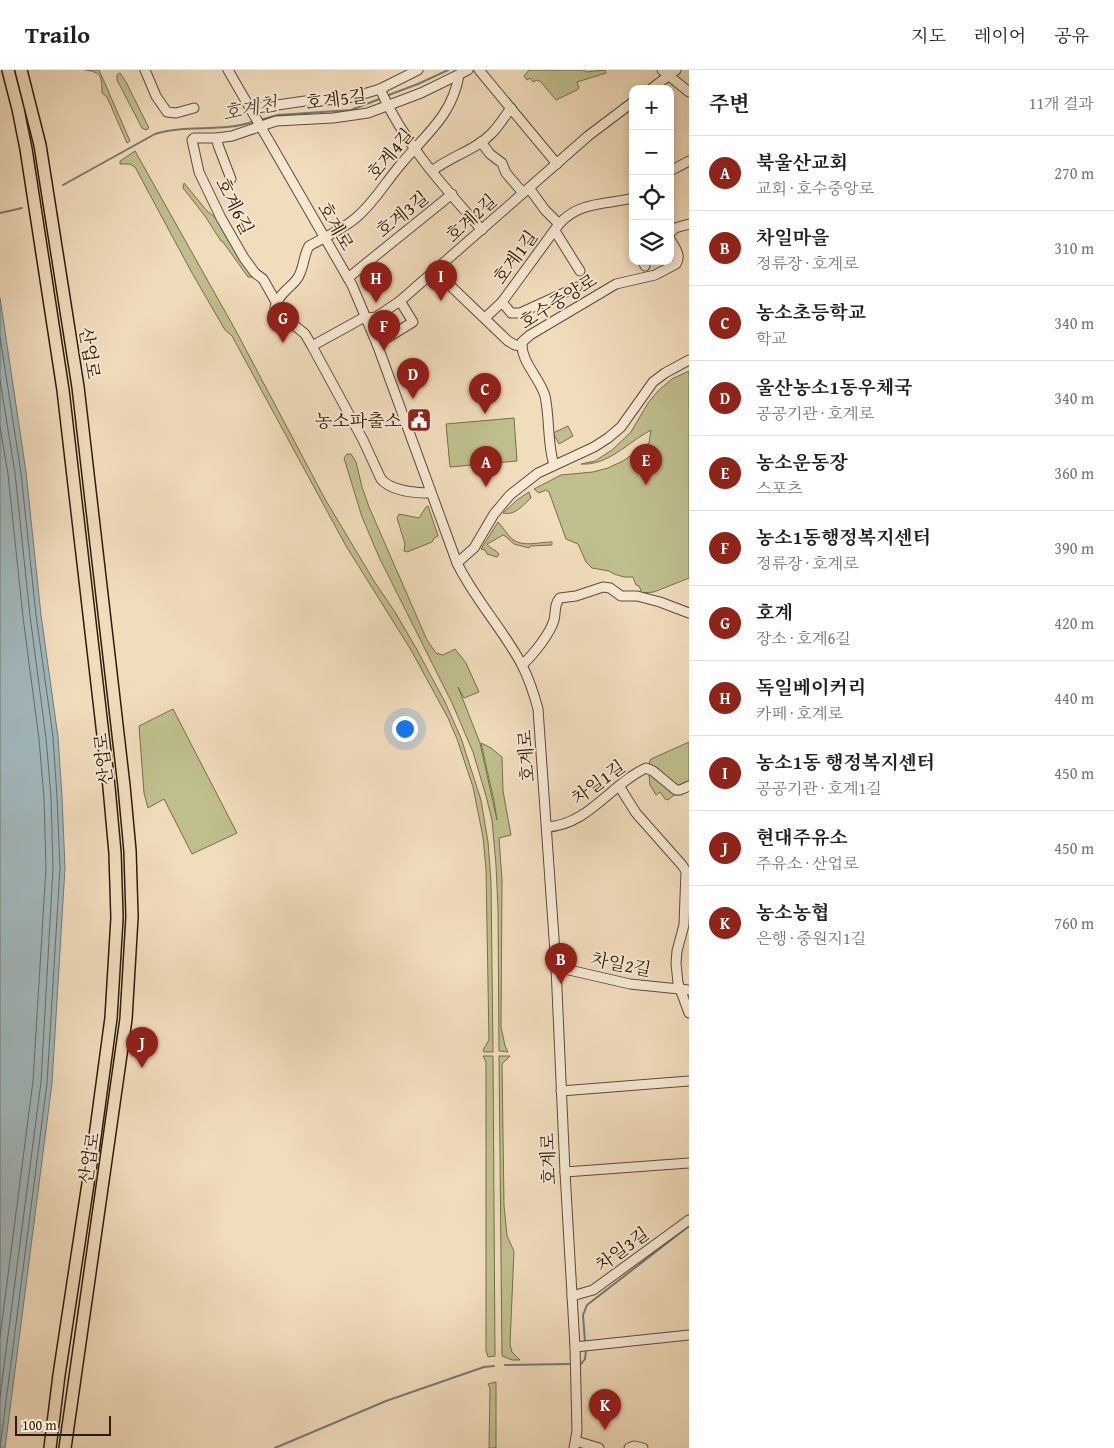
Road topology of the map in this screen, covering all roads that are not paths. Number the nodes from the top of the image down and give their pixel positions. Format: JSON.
{"nodes":[{"id":1,"x":8,"y":70,"type":"edge"},
{"id":2,"x":21,"y":70,"type":"edge"},
{"id":3,"x":145,"y":70,"type":"edge"},
{"id":4,"x":229,"y":70,"type":"edge"},
{"id":5,"x":418,"y":70,"type":"edge"},
{"id":6,"x":468,"y":70,"type":"edge"},
{"id":7,"x":479,"y":70,"type":"edge"},
{"id":8,"x":669,"y":72,"type":"edge"},
{"id":9,"x":459,"y":75,"type":"junction"},
{"id":10,"x":655,"y":85,"type":"edge"},
{"id":11,"x":381,"y":91,"type":"junction"},
{"id":12,"x":689,"y":92,"type":"edge"},
{"id":13,"x":629,"y":105,"type":"edge"},
{"id":14,"x":388,"y":106,"type":"junction"},
{"id":15,"x":194,"y":108,"type":"dead end"},
{"id":16,"x":511,"y":108,"type":"junction"},
{"id":17,"x":252,"y":111,"type":"junction"},
{"id":18,"x":260,"y":126,"type":"junction"},
{"id":19,"x":217,"y":138,"type":"junction"},
{"id":20,"x":480,"y":142,"type":"junction"},
{"id":21,"x":415,"y":148,"type":"junction"},
{"id":22,"x":689,"y":161,"type":"edge"},
{"id":23,"x":557,"y":164,"type":"junction"},
{"id":24,"x":674,"y":169,"type":"edge"},
{"id":25,"x":432,"y":170,"type":"junction"},
{"id":26,"x":231,"y":179,"type":"dead end"},
{"id":27,"x":526,"y":191,"type":"junction"},
{"id":28,"x":452,"y":194,"type":"junction"},
{"id":29,"x":629,"y":199,"type":"edge"},
{"id":30,"x":689,"y":224,"type":"edge"},
{"id":31,"x":557,"y":228,"type":"junction"},
{"id":32,"x":674,"y":229,"type":"edge"},
{"id":33,"x":482,"y":230,"type":"junction"},
{"id":34,"x":324,"y":238,"type":"junction"},
{"id":35,"x":674,"y":246,"type":"edge"},
{"id":36,"x":435,"y":271,"type":"junction"},
{"id":37,"x":580,"y":272,"type":"dead end"},
{"id":38,"x":348,"y":278,"type":"junction"},
{"id":39,"x":577,"y":287,"type":"dead end"},
{"id":40,"x":276,"y":302,"type":"junction"},
{"id":41,"x":400,"y":302,"type":"junction"},
{"id":42,"x":502,"y":302,"type":"junction"},
{"id":43,"x":366,"y":318,"type":"junction"},
{"id":44,"x":485,"y":318,"type":"junction"},
{"id":45,"x":377,"y":344,"type":"junction"},
{"id":46,"x":312,"y":346,"type":"junction"},
{"id":47,"x":522,"y":346,"type":"junction"},
{"id":48,"x":689,"y":360,"type":"edge"},
{"id":49,"x":554,"y":465,"type":"junction"},
{"id":50,"x":430,"y":492,"type":"junction"},
{"id":51,"x":457,"y":563,"type":"junction"},
{"id":52,"x":689,"y":614,"type":"edge"},
{"id":53,"x":522,"y":665,"type":"junction"},
{"id":54,"x":619,"y":786,"type":"junction"},
{"id":55,"x":689,"y":786,"type":"edge"},
{"id":56,"x":547,"y":827,"type":"junction"},
{"id":57,"x":686,"y":919,"type":"edge"},
{"id":58,"x":556,"y":967,"type":"junction"},
{"id":59,"x":684,"y":989,"type":"edge"},
{"id":60,"x":689,"y":1013,"type":"edge"},
{"id":61,"x":689,"y":1081,"type":"edge"},
{"id":62,"x":562,"y":1091,"type":"junction"},
{"id":63,"x":689,"y":1163,"type":"edge"},
{"id":64,"x":565,"y":1172,"type":"junction"},
{"id":65,"x":689,"y":1220,"type":"edge"},
{"id":66,"x":572,"y":1296,"type":"junction"},
{"id":67,"x":689,"y":1335,"type":"edge"},
{"id":68,"x":575,"y":1347,"type":"junction"},
{"id":69,"x":575,"y":1445,"type":"edge"},
{"id":70,"x":50,"y":1448,"type":"edge"},
{"id":71,"x":65,"y":1448,"type":"edge"},
{"id":72,"x":599,"y":1448,"type":"edge"},
{"id":73,"x":629,"y":1448,"type":"edge"},
{"id":74,"x":642,"y":1448,"type":"edge"}],
"edges":[{"from":1,"to":70,"type":"main road","name":"산업로"},
{"from":2,"to":71,"type":"main road","name":"산업로"},
{"from":3,"to":15,"type":"street"},
{"from":4,"to":17,"type":"street"},
{"from":5,"to":11,"type":"street"},
{"from":6,"to":9,"type":"street","name":"호계5길"},
{"from":7,"to":16,"type":"street"},
{"from":8,"to":10,"type":"street"},
{"from":8,"to":12,"type":"street"},
{"from":9,"to":14,"type":"street","name":"호계5길"},
{"from":9,"to":21,"type":"street","name":"호계4길"},
{"from":11,"to":14,"type":"street","name":"호계3길"},
{"from":11,"to":17,"type":"street"},
{"from":13,"to":23,"type":"street","name":"호계2길"},
{"from":14,"to":18,"type":"street","name":"호계5길"},
{"from":14,"to":21,"type":"street","name":"호계3길"},
{"from":16,"to":20,"type":"street","name":"호계3길"},
{"from":16,"to":23,"type":"street"},
{"from":17,"to":18,"type":"street","name":"호계로"},
{"from":18,"to":19,"type":"street","name":"호계6길"},
{"from":18,"to":34,"type":"street","name":"호계로"},
{"from":19,"to":26,"type":"street","name":"호계6길"},
{"from":19,"to":40,"type":"street","name":"호계6길"},
{"from":20,"to":25,"type":"street","name":"호계3길"},
{"from":20,"to":27,"type":"street","name":"호계2길"},
{"from":21,"to":25,"type":"street","name":"호계3길"},
{"from":21,"to":34,"type":"street","name":"호계4길"},
{"from":22,"to":24,"type":"street"},
{"from":23,"to":27,"type":"street","name":"호계2길"},
{"from":25,"to":28,"type":"street","name":"호계3길"},
{"from":27,"to":31,"type":"street"},
{"from":27,"to":33,"type":"street","name":"호계2길"},
{"from":28,"to":33,"type":"street","name":"호계3길"},
{"from":28,"to":38,"type":"street","name":"호계3길"},
{"from":29,"to":31,"type":"street"},
{"from":30,"to":32,"type":"street"},
{"from":31,"to":37,"type":"street","name":"호계1길"},
{"from":31,"to":42,"type":"street","name":"호계1길"},
{"from":33,"to":36,"type":"street","name":"호계2길"},
{"from":34,"to":38,"type":"street","name":"호계로"},
{"from":34,"to":40,"type":"street"},
{"from":35,"to":47,"type":"street","name":"호수중앙로"},
{"from":36,"to":41,"type":"street","name":"호계2길"},
{"from":36,"to":44,"type":"street"},
{"from":38,"to":43,"type":"street","name":"호계로"},
{"from":39,"to":42,"type":"street","name":"호계1길"},
{"from":40,"to":46,"type":"street","name":"호계6길"},
{"from":41,"to":43,"type":"street","name":"호계2길"},
{"from":41,"to":45,"type":"street"},
{"from":42,"to":44,"type":"street","name":"호계1길"},
{"from":43,"to":45,"type":"street","name":"호계로"},
{"from":43,"to":46,"type":"street"},
{"from":44,"to":47,"type":"street"},
{"from":45,"to":50,"type":"street","name":"호계로"},
{"from":46,"to":50,"type":"street","name":"호계6길"},
{"from":47,"to":49,"type":"street","name":"호수중앙로"},
{"from":48,"to":49,"type":"street"},
{"from":49,"to":51,"type":"street"},
{"from":50,"to":51,"type":"street","name":"호계로"},
{"from":51,"to":53,"type":"street","name":"호계로"},
{"from":52,"to":53,"type":"street"},
{"from":53,"to":56,"type":"street","name":"호계로"},
{"from":54,"to":55,"type":"street","name":"차일1길"},
{"from":54,"to":56,"type":"street","name":"차일1길"},
{"from":54,"to":57,"type":"street","name":"차일2길"},
{"from":56,"to":58,"type":"street","name":"호계로"},
{"from":57,"to":59,"type":"street","name":"차일2길"},
{"from":58,"to":59,"type":"street","name":"차일2길"},
{"from":58,"to":62,"type":"street","name":"호계로"},
{"from":59,"to":60,"type":"street","name":"차일2길"},
{"from":61,"to":62,"type":"street"},
{"from":62,"to":64,"type":"street","name":"호계로"},
{"from":63,"to":64,"type":"street"},
{"from":64,"to":66,"type":"street","name":"호계로"},
{"from":65,"to":66,"type":"street","name":"차일3길"},
{"from":66,"to":68,"type":"street","name":"호계로"},
{"from":67,"to":68,"type":"street"},
{"from":68,"to":69,"type":"street","name":"호계로"},
{"from":69,"to":72,"type":"street"},
{"from":73,"to":74,"type":"street"}]}
